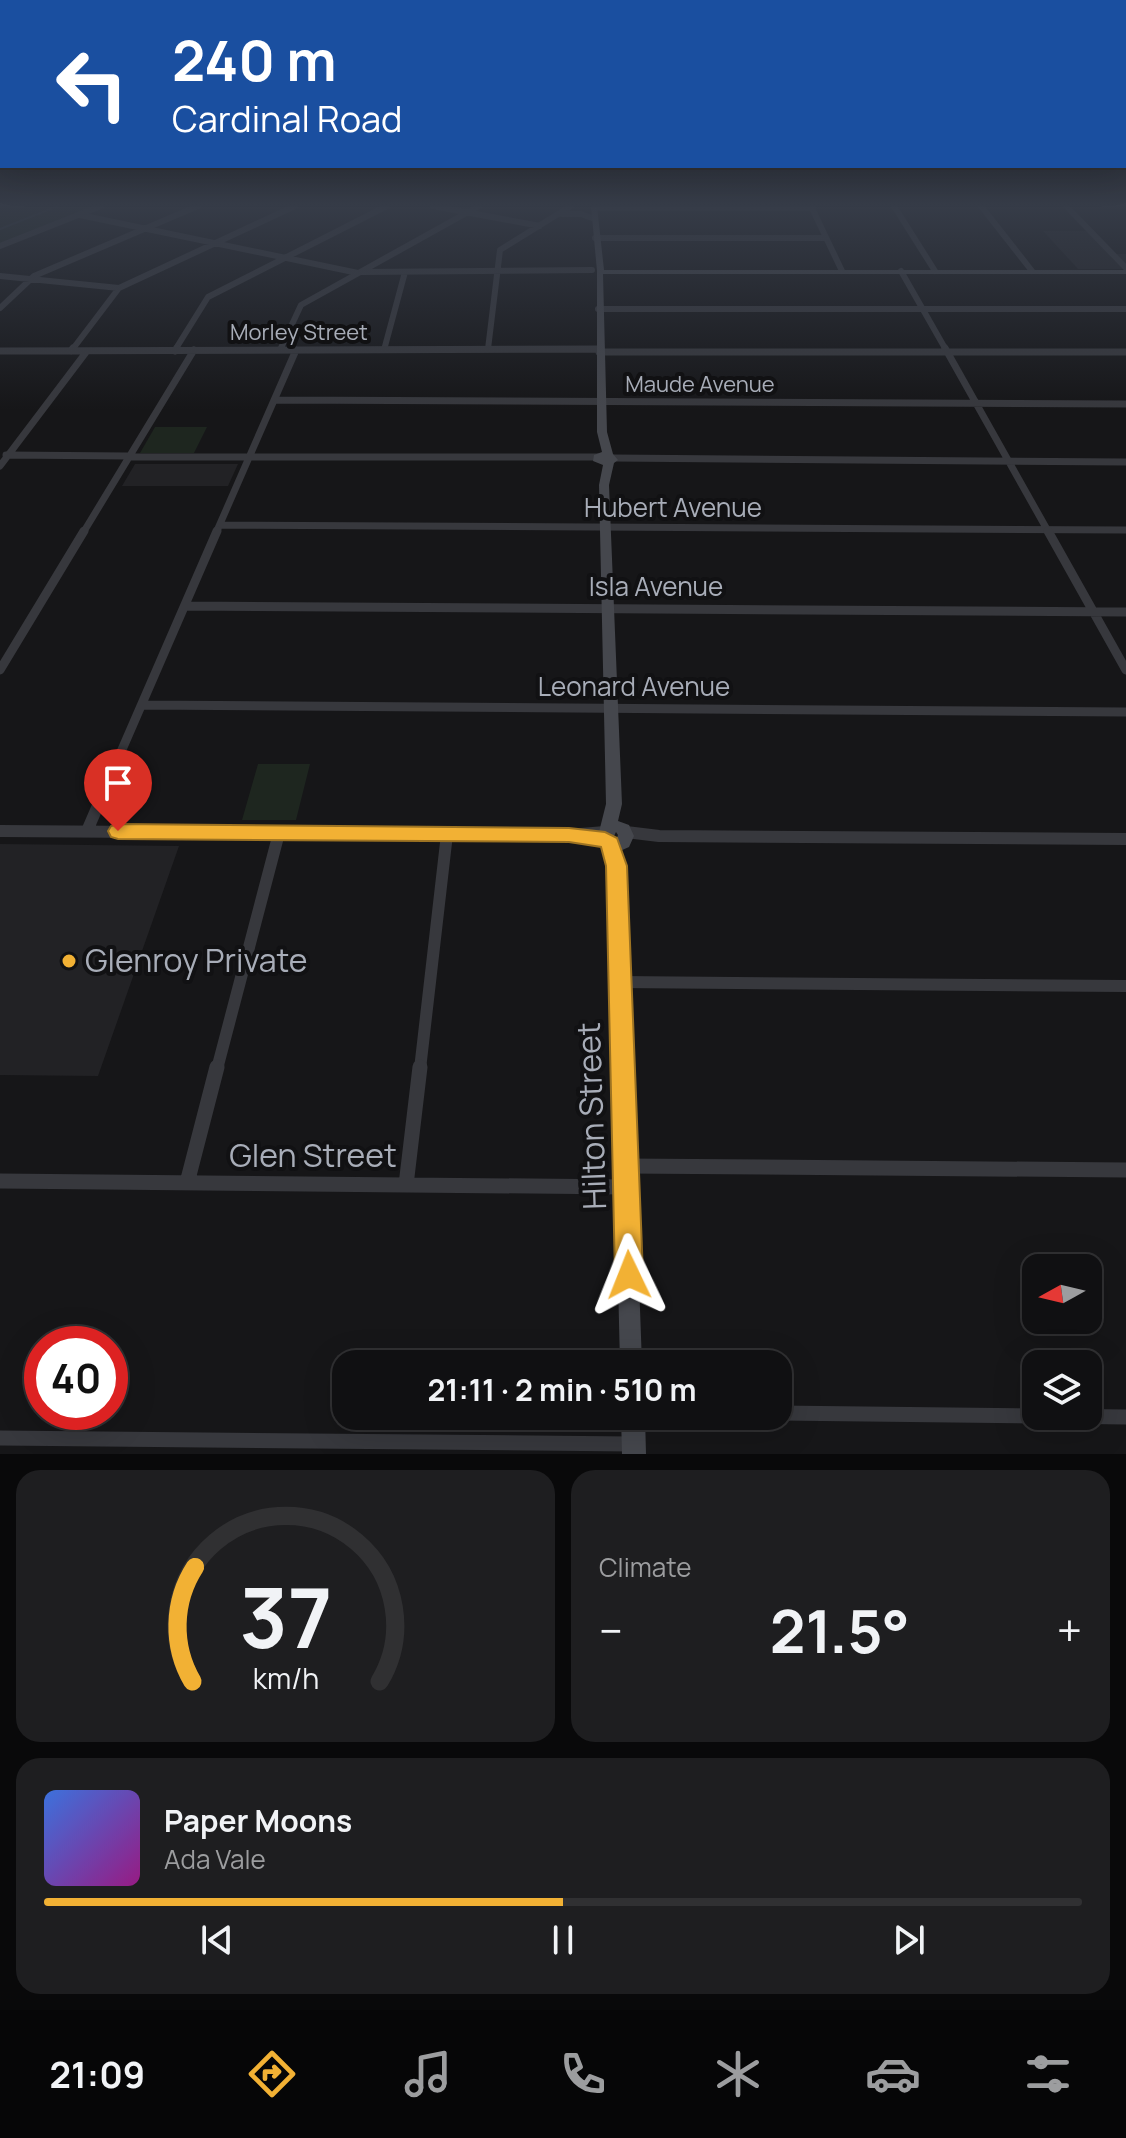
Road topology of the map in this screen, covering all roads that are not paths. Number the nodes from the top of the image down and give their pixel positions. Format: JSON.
{"nodes":[{"id":1,"x":41,"y":274,"type":"edge"},
{"id":2,"x":149,"y":274,"type":"edge"},
{"id":3,"x":254,"y":274,"type":"edge"},
{"id":4,"x":356,"y":274,"type":"edge"},
{"id":5,"x":405,"y":274,"type":"edge"},
{"id":6,"x":497,"y":274,"type":"edge"},
{"id":7,"x":597,"y":274,"type":"edge"},
{"id":8,"x":903,"y":274,"type":"edge"},
{"id":9,"x":0,"y":276,"type":"edge"},
{"id":10,"x":29,"y":279,"type":"junction"},
{"id":11,"x":119,"y":288,"type":"junction"},
{"id":12,"x":0,"y":308,"type":"edge"},
{"id":13,"x":598,"y":309,"type":"junction"},
{"id":14,"x":922,"y":309,"type":"junction"},
{"id":15,"x":1126,"y":309,"type":"edge"},
{"id":16,"x":488,"y":349,"type":"junction"},
{"id":17,"x":194,"y":350,"type":"junction"},
{"id":18,"x":280,"y":350,"type":"junction"},
{"id":19,"x":296,"y":350,"type":"junction"},
{"id":20,"x":384,"y":350,"type":"junction"},
{"id":21,"x":599,"y":350,"type":"junction"},
{"id":22,"x":0,"y":351,"type":"edge"},
{"id":23,"x":71,"y":351,"type":"junction"},
{"id":24,"x":87,"y":351,"type":"junction"},
{"id":25,"x":175,"y":351,"type":"junction"},
{"id":26,"x":946,"y":352,"type":"junction"},
{"id":27,"x":1126,"y":352,"type":"edge"},
{"id":28,"x":275,"y":400,"type":"junction"},
{"id":29,"x":601,"y":402,"type":"junction"},
{"id":30,"x":975,"y":403,"type":"junction"},
{"id":31,"x":1126,"y":404,"type":"edge"},
{"id":32,"x":4,"y":455,"type":"edge"},
{"id":33,"x":128,"y":456,"type":"junction"},
{"id":34,"x":250,"y":458,"type":"junction"},
{"id":35,"x":605,"y":459,"type":"junction"},
{"id":36,"x":1008,"y":461,"type":"junction"},
{"id":37,"x":1126,"y":462,"type":"edge"},
{"id":38,"x":0,"y":466,"type":"edge"},
{"id":39,"x":220,"y":525,"type":"junction"},
{"id":40,"x":605,"y":527,"type":"junction"},
{"id":41,"x":1047,"y":530,"type":"junction"},
{"id":42,"x":1126,"y":530,"type":"edge"},
{"id":43,"x":185,"y":606,"type":"junction"},
{"id":44,"x":608,"y":609,"type":"junction"},
{"id":45,"x":1093,"y":612,"type":"junction"},
{"id":46,"x":1126,"y":612,"type":"edge"},
{"id":47,"x":0,"y":670,"type":"edge"},
{"id":48,"x":1126,"y":670,"type":"edge"},
{"id":49,"x":142,"y":705,"type":"junction"},
{"id":50,"x":611,"y":709,"type":"junction"},
{"id":51,"x":1126,"y":712,"type":"edge"},
{"id":52,"x":0,"y":831,"type":"edge"},
{"id":53,"x":87,"y":831,"type":"junction"},
{"id":54,"x":279,"y":833,"type":"junction"},
{"id":55,"x":447,"y":834,"type":"junction"},
{"id":56,"x":616,"y":836,"type":"junction"},
{"id":57,"x":1126,"y":839,"type":"edge"},
{"id":58,"x":619,"y":982,"type":"junction"},
{"id":59,"x":1126,"y":986,"type":"edge"},
{"id":60,"x":625,"y":1166,"type":"junction"},
{"id":61,"x":1126,"y":1170,"type":"edge"},
{"id":62,"x":0,"y":1181,"type":"edge"},
{"id":63,"x":187,"y":1183,"type":"junction"},
{"id":64,"x":406,"y":1185,"type":"junction"},
{"id":65,"x":626,"y":1187,"type":"junction"},
{"id":66,"x":631,"y":1350,"type":"edge"},
{"id":67,"x":792,"y":1413,"type":"edge"},
{"id":68,"x":1022,"y":1416,"type":"edge"},
{"id":69,"x":1102,"y":1417,"type":"edge"},
{"id":70,"x":1126,"y":1417,"type":"edge"},
{"id":71,"x":0,"y":1438,"type":"edge"},
{"id":72,"x":634,"y":1449,"type":"edge"}],
"edges":[{"from":1,"to":10,"type":"street"},
{"from":2,"to":11,"type":"street"},
{"from":3,"to":25,"type":"street"},
{"from":4,"to":18,"type":"street"},
{"from":5,"to":20,"type":"street"},
{"from":6,"to":16,"type":"street"},
{"from":7,"to":13,"type":"street"},
{"from":8,"to":14,"type":"street"},
{"from":9,"to":10,"type":"street"},
{"from":10,"to":11,"type":"street"},
{"from":10,"to":12,"type":"street"},
{"from":11,"to":23,"type":"street"},
{"from":13,"to":14,"type":"street"},
{"from":13,"to":21,"type":"street"},
{"from":14,"to":15,"type":"street"},
{"from":14,"to":26,"type":"street"},
{"from":16,"to":20,"type":"street","name":"Morley Street"},
{"from":16,"to":21,"type":"street","name":"Morley Street"},
{"from":17,"to":18,"type":"street","name":"Morley Street"},
{"from":17,"to":25,"type":"street","name":"Morley Street"},
{"from":17,"to":33,"type":"street"},
{"from":18,"to":19,"type":"street","name":"Morley Street"},
{"from":19,"to":20,"type":"street","name":"Morley Street"},
{"from":19,"to":28,"type":"street"},
{"from":21,"to":26,"type":"street","name":"Morley Street"},
{"from":21,"to":29,"type":"street"},
{"from":22,"to":23,"type":"street","name":"Morley Street"},
{"from":23,"to":24,"type":"street","name":"Morley Street"},
{"from":24,"to":25,"type":"street","name":"Morley Street"},
{"from":24,"to":32,"type":"street"},
{"from":26,"to":27,"type":"street","name":"Morley Street"},
{"from":26,"to":30,"type":"street"},
{"from":28,"to":29,"type":"street","name":"Maude Avenue"},
{"from":28,"to":34,"type":"street"},
{"from":29,"to":30,"type":"street","name":"Maude Avenue"},
{"from":29,"to":35,"type":"street"},
{"from":30,"to":31,"type":"street","name":"Maude Avenue"},
{"from":30,"to":36,"type":"street"},
{"from":32,"to":33,"type":"street"},
{"from":32,"to":38,"type":"street"},
{"from":33,"to":34,"type":"street"},
{"from":33,"to":47,"type":"street"},
{"from":34,"to":35,"type":"street"},
{"from":34,"to":39,"type":"street"},
{"from":35,"to":36,"type":"street"},
{"from":35,"to":40,"type":"street"},
{"from":36,"to":37,"type":"street"},
{"from":36,"to":41,"type":"street"},
{"from":39,"to":40,"type":"street","name":"Hubert Avenue"},
{"from":39,"to":43,"type":"street"},
{"from":40,"to":41,"type":"street","name":"Hubert Avenue"},
{"from":40,"to":44,"type":"street"},
{"from":41,"to":42,"type":"street","name":"Hubert Avenue"},
{"from":41,"to":45,"type":"street"},
{"from":43,"to":44,"type":"street","name":"Isla Avenue"},
{"from":43,"to":49,"type":"street"},
{"from":44,"to":45,"type":"street","name":"Isla Avenue"},
{"from":44,"to":50,"type":"street"},
{"from":45,"to":46,"type":"street","name":"Isla Avenue"},
{"from":45,"to":48,"type":"street"},
{"from":49,"to":50,"type":"street","name":"Leonard Avenue"},
{"from":49,"to":53,"type":"street"},
{"from":50,"to":51,"type":"street","name":"Leonard Avenue"},
{"from":50,"to":56,"type":"street"},
{"from":52,"to":53,"type":"street"},
{"from":53,"to":54,"type":"street"},
{"from":54,"to":55,"type":"street"},
{"from":54,"to":63,"type":"street"},
{"from":55,"to":56,"type":"street"},
{"from":55,"to":64,"type":"street"},
{"from":56,"to":57,"type":"street"},
{"from":56,"to":58,"type":"street","name":"Hilton Street"},
{"from":58,"to":59,"type":"street"},
{"from":58,"to":60,"type":"street","name":"Hilton Street"},
{"from":60,"to":61,"type":"street"},
{"from":60,"to":65,"type":"street","name":"Hilton Street"},
{"from":62,"to":63,"type":"street","name":"Glen Street"},
{"from":63,"to":64,"type":"street","name":"Glen Street"},
{"from":64,"to":65,"type":"street","name":"Glen Street"},
{"from":65,"to":66,"type":"street","name":"Hilton Street"},
{"from":67,"to":68,"type":"street"},
{"from":69,"to":70,"type":"street"},
{"from":71,"to":72,"type":"street"}]}
